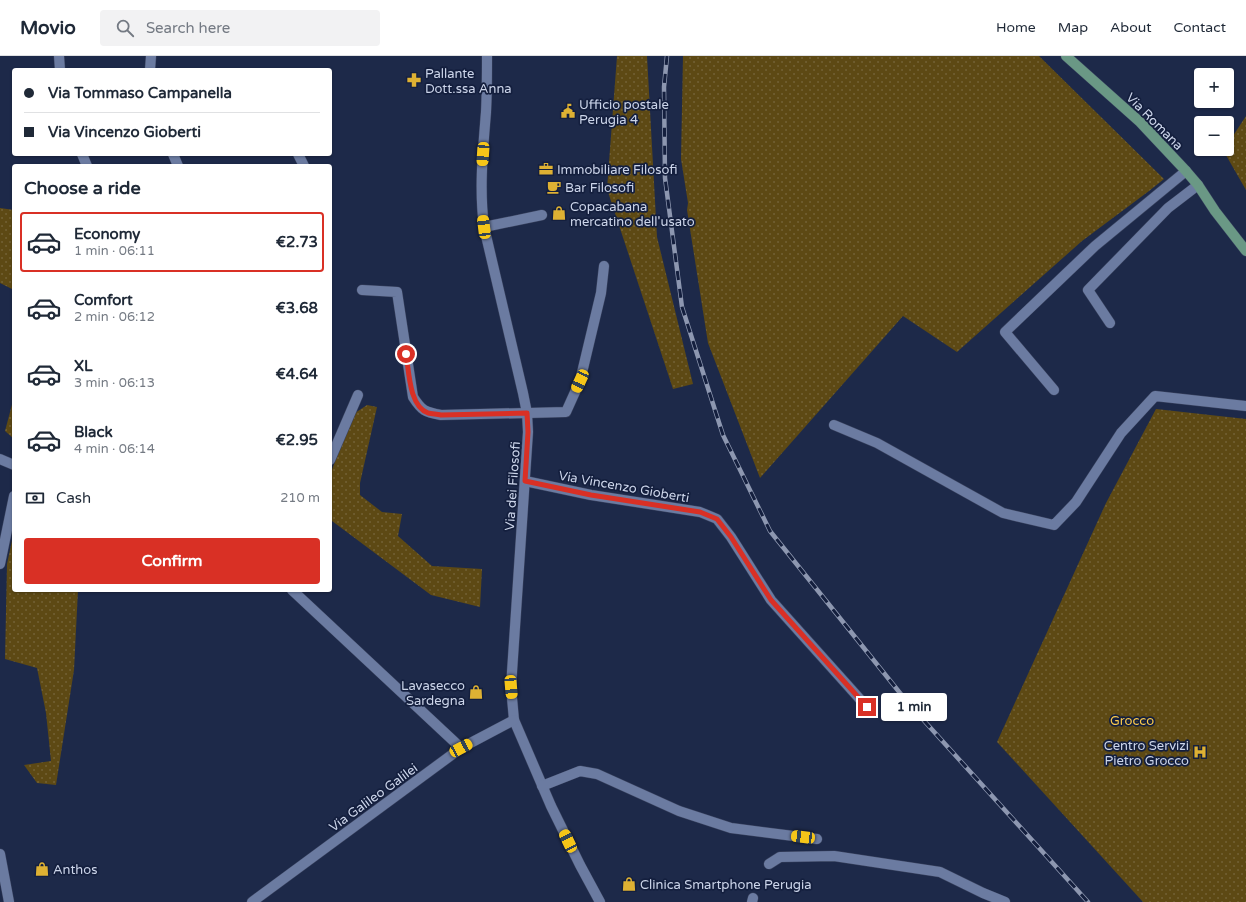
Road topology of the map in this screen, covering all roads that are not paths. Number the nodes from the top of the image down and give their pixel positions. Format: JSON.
{"nodes":[{"id":1,"x":60,"y":56,"type":"edge"},
{"id":2,"x":151,"y":56,"type":"edge"},
{"id":3,"x":488,"y":56,"type":"edge"},
{"id":4,"x":1066,"y":56,"type":"edge"},
{"id":5,"x":60,"y":68,"type":"edge"},
{"id":6,"x":150,"y":68,"type":"edge"},
{"id":7,"x":1186,"y":171,"type":"junction"},
{"id":8,"x":1198,"y":185,"type":"junction"},
{"id":9,"x":542,"y":215,"type":"dead end"},
{"id":10,"x":484,"y":227,"type":"junction"},
{"id":11,"x":1246,"y":251,"type":"edge"},
{"id":12,"x":604,"y":266,"type":"dead end"},
{"id":13,"x":362,"y":290,"type":"dead end"},
{"id":14,"x":1110,"y":322,"type":"dead end"},
{"id":15,"x":1054,"y":390,"type":"dead end"},
{"id":16,"x":358,"y":395,"type":"dead end"},
{"id":17,"x":1246,"y":406,"type":"edge"},
{"id":18,"x":527,"y":413,"type":"junction"},
{"id":19,"x":834,"y":425,"type":"dead end"},
{"id":20,"x":332,"y":455,"type":"edge"},
{"id":21,"x":0,"y":459,"type":"edge"},
{"id":22,"x":12,"y":464,"type":"edge"},
{"id":23,"x":525,"y":481,"type":"junction"},
{"id":24,"x":12,"y":506,"type":"edge"},
{"id":25,"x":0,"y":564,"type":"edge"},
{"id":26,"x":294,"y":592,"type":"edge"},
{"id":27,"x":867,"y":707,"type":"dead end"},
{"id":28,"x":514,"y":720,"type":"junction"},
{"id":29,"x":461,"y":748,"type":"junction"},
{"id":30,"x":542,"y":786,"type":"junction"},
{"id":31,"x":817,"y":839,"type":"dead end"},
{"id":32,"x":0,"y":854,"type":"edge"},
{"id":33,"x":769,"y":864,"type":"dead end"},
{"id":34,"x":9,"y":902,"type":"edge"},
{"id":35,"x":252,"y":902,"type":"edge"},
{"id":36,"x":600,"y":902,"type":"edge"},
{"id":37,"x":1005,"y":902,"type":"edge"}],
"edges":[{"from":1,"to":5,"type":"street"},
{"from":2,"to":6,"type":"street"},
{"from":3,"to":10,"type":"street","name":"Via dei Filosofi"},
{"from":4,"to":7,"type":"main road","name":"Via Romana"},
{"from":7,"to":8,"type":"main road","name":"Via Romana"},
{"from":7,"to":15,"type":"street"},
{"from":8,"to":11,"type":"main road","name":"Via Romana"},
{"from":8,"to":14,"type":"street"},
{"from":9,"to":10,"type":"street"},
{"from":10,"to":18,"type":"street","name":"Via dei Filosofi"},
{"from":12,"to":18,"type":"street"},
{"from":13,"to":18,"type":"street"},
{"from":16,"to":20,"type":"street"},
{"from":17,"to":19,"type":"street"},
{"from":18,"to":23,"type":"street","name":"Via dei Filosofi"},
{"from":21,"to":22,"type":"street"},
{"from":23,"to":27,"type":"street","name":"Via Vincenzo Gioberti"},
{"from":23,"to":28,"type":"street","name":"Via dei Filosofi"},
{"from":24,"to":25,"type":"street"},
{"from":26,"to":29,"type":"street"},
{"from":28,"to":29,"type":"street","name":"Via Galileo Galilei"},
{"from":28,"to":30,"type":"street","name":"Via dei Filosofi"},
{"from":29,"to":35,"type":"street","name":"Via Galileo Galilei"},
{"from":30,"to":31,"type":"street"},
{"from":30,"to":36,"type":"street","name":"Via dei Filosofi"},
{"from":32,"to":34,"type":"street"},
{"from":33,"to":37,"type":"street"}]}
